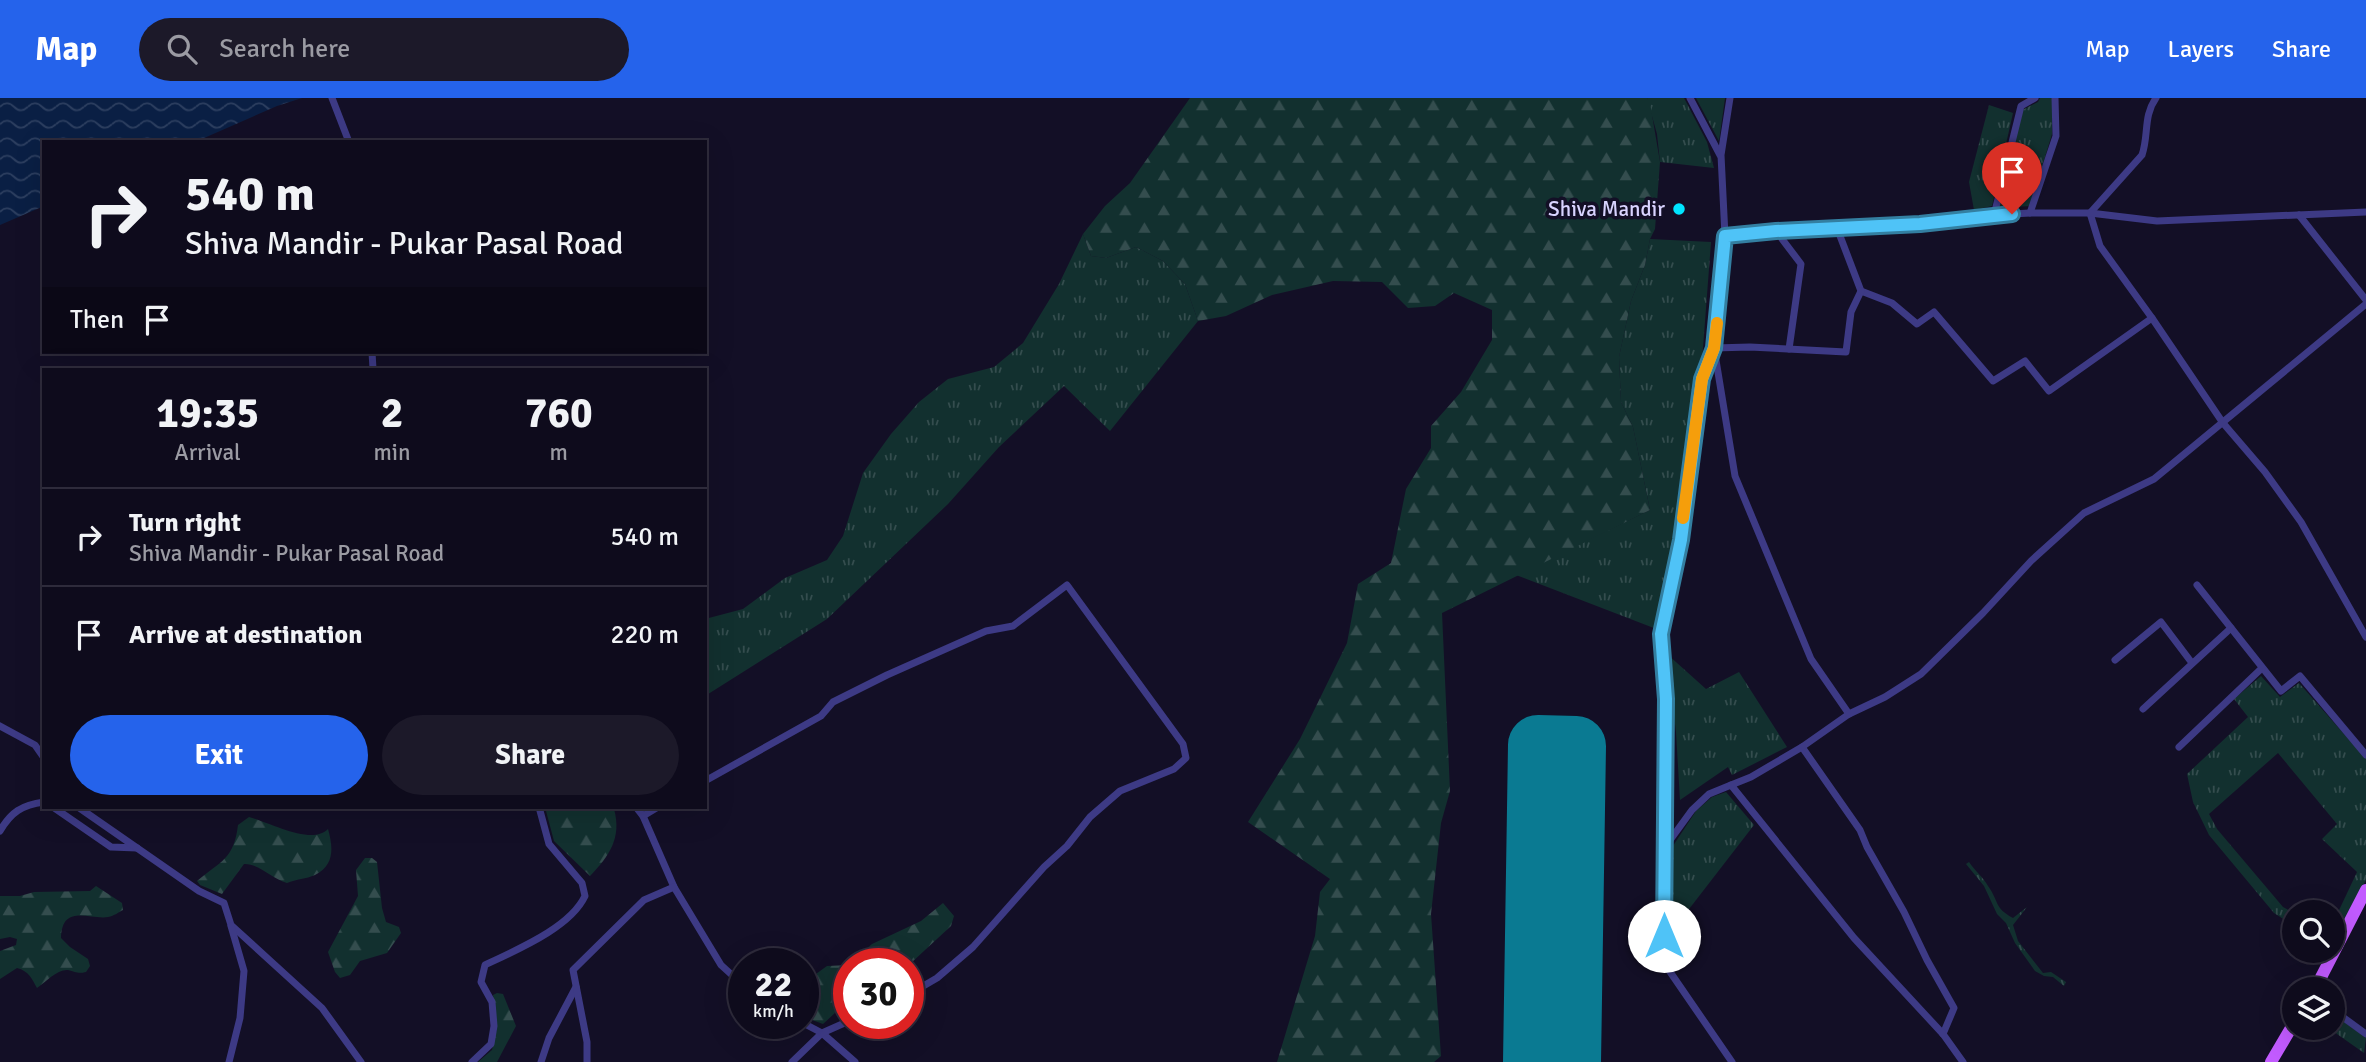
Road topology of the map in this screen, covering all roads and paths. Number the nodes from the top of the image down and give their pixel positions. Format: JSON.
{"nodes":[{"id":1,"x":332,"y":98,"type":"edge"},
{"id":2,"x":1690,"y":98,"type":"edge"},
{"id":3,"x":1730,"y":98,"type":"edge"},
{"id":4,"x":2035,"y":98,"type":"edge"},
{"id":5,"x":2055,"y":98,"type":"edge"},
{"id":6,"x":2156,"y":98,"type":"edge"},
{"id":7,"x":348,"y":138,"type":"edge"},
{"id":8,"x":1721,"y":155,"type":"junction"},
{"id":9,"x":2366,"y":212,"type":"edge"},
{"id":10,"x":2030,"y":213,"type":"junction"},
{"id":11,"x":2090,"y":213,"type":"junction"},
{"id":12,"x":1994,"y":215,"type":"junction"},
{"id":13,"x":2299,"y":215,"type":"junction"},
{"id":14,"x":1837,"y":228,"type":"junction"},
{"id":15,"x":1776,"y":231,"type":"junction"},
{"id":16,"x":1725,"y":236,"type":"junction"},
{"id":17,"x":1861,"y":291,"type":"junction"},
{"id":18,"x":2366,"y":302,"type":"edge"},
{"id":19,"x":2152,"y":318,"type":"junction"},
{"id":20,"x":1714,"y":348,"type":"junction"},
{"id":21,"x":1789,"y":349,"type":"junction"},
{"id":22,"x":2223,"y":423,"type":"junction"},
{"id":23,"x":2197,"y":585,"type":"dead end"},
{"id":24,"x":2231,"y":628,"type":"junction"},
{"id":25,"x":2366,"y":637,"type":"edge"},
{"id":26,"x":2115,"y":660,"type":"dead end"},
{"id":27,"x":2192,"y":663,"type":"junction"},
{"id":28,"x":2262,"y":668,"type":"junction"},
{"id":29,"x":2143,"y":709,"type":"dead end"},
{"id":30,"x":1849,"y":714,"type":"junction"},
{"id":31,"x":0,"y":726,"type":"edge"},
{"id":32,"x":1802,"y":747,"type":"junction"},
{"id":33,"x":2179,"y":747,"type":"dead end"},
{"id":34,"x":42,"y":755,"type":"edge"},
{"id":35,"x":2366,"y":755,"type":"edge"},
{"id":36,"x":707,"y":780,"type":"edge"},
{"id":37,"x":1731,"y":785,"type":"junction"},
{"id":38,"x":42,"y":802,"type":"edge"},
{"id":39,"x":56,"y":809,"type":"edge"},
{"id":40,"x":81,"y":809,"type":"edge"},
{"id":41,"x":539,"y":809,"type":"edge"},
{"id":42,"x":638,"y":809,"type":"edge"},
{"id":43,"x":655,"y":809,"type":"edge"},
{"id":44,"x":643,"y":816,"type":"junction"},
{"id":45,"x":0,"y":831,"type":"edge"},
{"id":46,"x":138,"y":848,"type":"junction"},
{"id":47,"x":1665,"y":848,"type":"junction"},
{"id":48,"x":674,"y":887,"type":"junction"},
{"id":49,"x":2366,"y":890,"type":"edge"},
{"id":50,"x":231,"y":925,"type":"junction"},
{"id":51,"x":728,"y":971,"type":"edge"},
{"id":52,"x":2321,"y":977,"type":"edge"},
{"id":53,"x":924,"y":986,"type":"edge"},
{"id":54,"x":577,"y":987,"type":"junction"},
{"id":55,"x":2345,"y":1019,"type":"edge"},
{"id":56,"x":833,"y":1028,"type":"edge"},
{"id":57,"x":819,"y":1031,"type":"edge"},
{"id":58,"x":822,"y":1033,"type":"junction"},
{"id":59,"x":1943,"y":1034,"type":"junction"},
{"id":60,"x":2366,"y":1034,"type":"edge"},
{"id":61,"x":2284,"y":1040,"type":"edge"},
{"id":62,"x":229,"y":1062,"type":"edge"},
{"id":63,"x":361,"y":1062,"type":"edge"},
{"id":64,"x":472,"y":1062,"type":"edge"},
{"id":65,"x":541,"y":1062,"type":"edge"},
{"id":66,"x":587,"y":1062,"type":"edge"},
{"id":67,"x":792,"y":1062,"type":"edge"},
{"id":68,"x":855,"y":1062,"type":"edge"},
{"id":69,"x":1732,"y":1062,"type":"edge"},
{"id":70,"x":1963,"y":1062,"type":"edge"},
{"id":71,"x":2271,"y":1062,"type":"edge"}],
"edges":[{"from":1,"to":7,"type":"street"},
{"from":2,"to":8,"type":"street"},
{"from":3,"to":8,"type":"street"},
{"from":4,"to":12,"type":"street"},
{"from":5,"to":10,"type":"street"},
{"from":6,"to":11,"type":"street"},
{"from":8,"to":16,"type":"street"},
{"from":9,"to":13,"type":"street"},
{"from":10,"to":11,"type":"street"},
{"from":10,"to":12,"type":"street"},
{"from":11,"to":13,"type":"street"},
{"from":11,"to":19,"type":"street"},
{"from":12,"to":14,"type":"street"},
{"from":13,"to":18,"type":"street"},
{"from":14,"to":15,"type":"street"},
{"from":14,"to":17,"type":"street"},
{"from":15,"to":16,"type":"street"},
{"from":15,"to":21,"type":"street"},
{"from":16,"to":20,"type":"street"},
{"from":17,"to":19,"type":"street"},
{"from":17,"to":21,"type":"street"},
{"from":18,"to":22,"type":"street"},
{"from":19,"to":22,"type":"street"},
{"from":20,"to":21,"type":"street"},
{"from":20,"to":30,"type":"street"},
{"from":20,"to":47,"type":"street"},
{"from":22,"to":25,"type":"street"},
{"from":22,"to":30,"type":"street"},
{"from":23,"to":24,"type":"street"},
{"from":24,"to":27,"type":"street"},
{"from":24,"to":28,"type":"street"},
{"from":26,"to":27,"type":"street"},
{"from":27,"to":29,"type":"street"},
{"from":28,"to":33,"type":"street"},
{"from":28,"to":35,"type":"street"},
{"from":30,"to":32,"type":"street"},
{"from":31,"to":34,"type":"street"},
{"from":32,"to":37,"type":"street"},
{"from":32,"to":59,"type":"street"},
{"from":36,"to":53,"type":"street"},
{"from":37,"to":47,"type":"street"},
{"from":37,"to":59,"type":"street"},
{"from":38,"to":45,"type":"street"},
{"from":39,"to":46,"type":"street"},
{"from":40,"to":46,"type":"street"},
{"from":41,"to":64,"type":"street"},
{"from":42,"to":44,"type":"street"},
{"from":43,"to":44,"type":"street"},
{"from":44,"to":48,"type":"street"},
{"from":46,"to":50,"type":"street"},
{"from":47,"to":69,"type":"street"},
{"from":48,"to":51,"type":"street"},
{"from":48,"to":54,"type":"street"},
{"from":49,"to":52,"type":"main road"},
{"from":50,"to":62,"type":"street"},
{"from":50,"to":63,"type":"street"},
{"from":54,"to":65,"type":"street"},
{"from":54,"to":66,"type":"street"},
{"from":55,"to":60,"type":"street"},
{"from":56,"to":58,"type":"street"},
{"from":57,"to":58,"type":"street"},
{"from":58,"to":67,"type":"street"},
{"from":58,"to":68,"type":"street"},
{"from":59,"to":70,"type":"street"},
{"from":61,"to":71,"type":"main road"}]}
